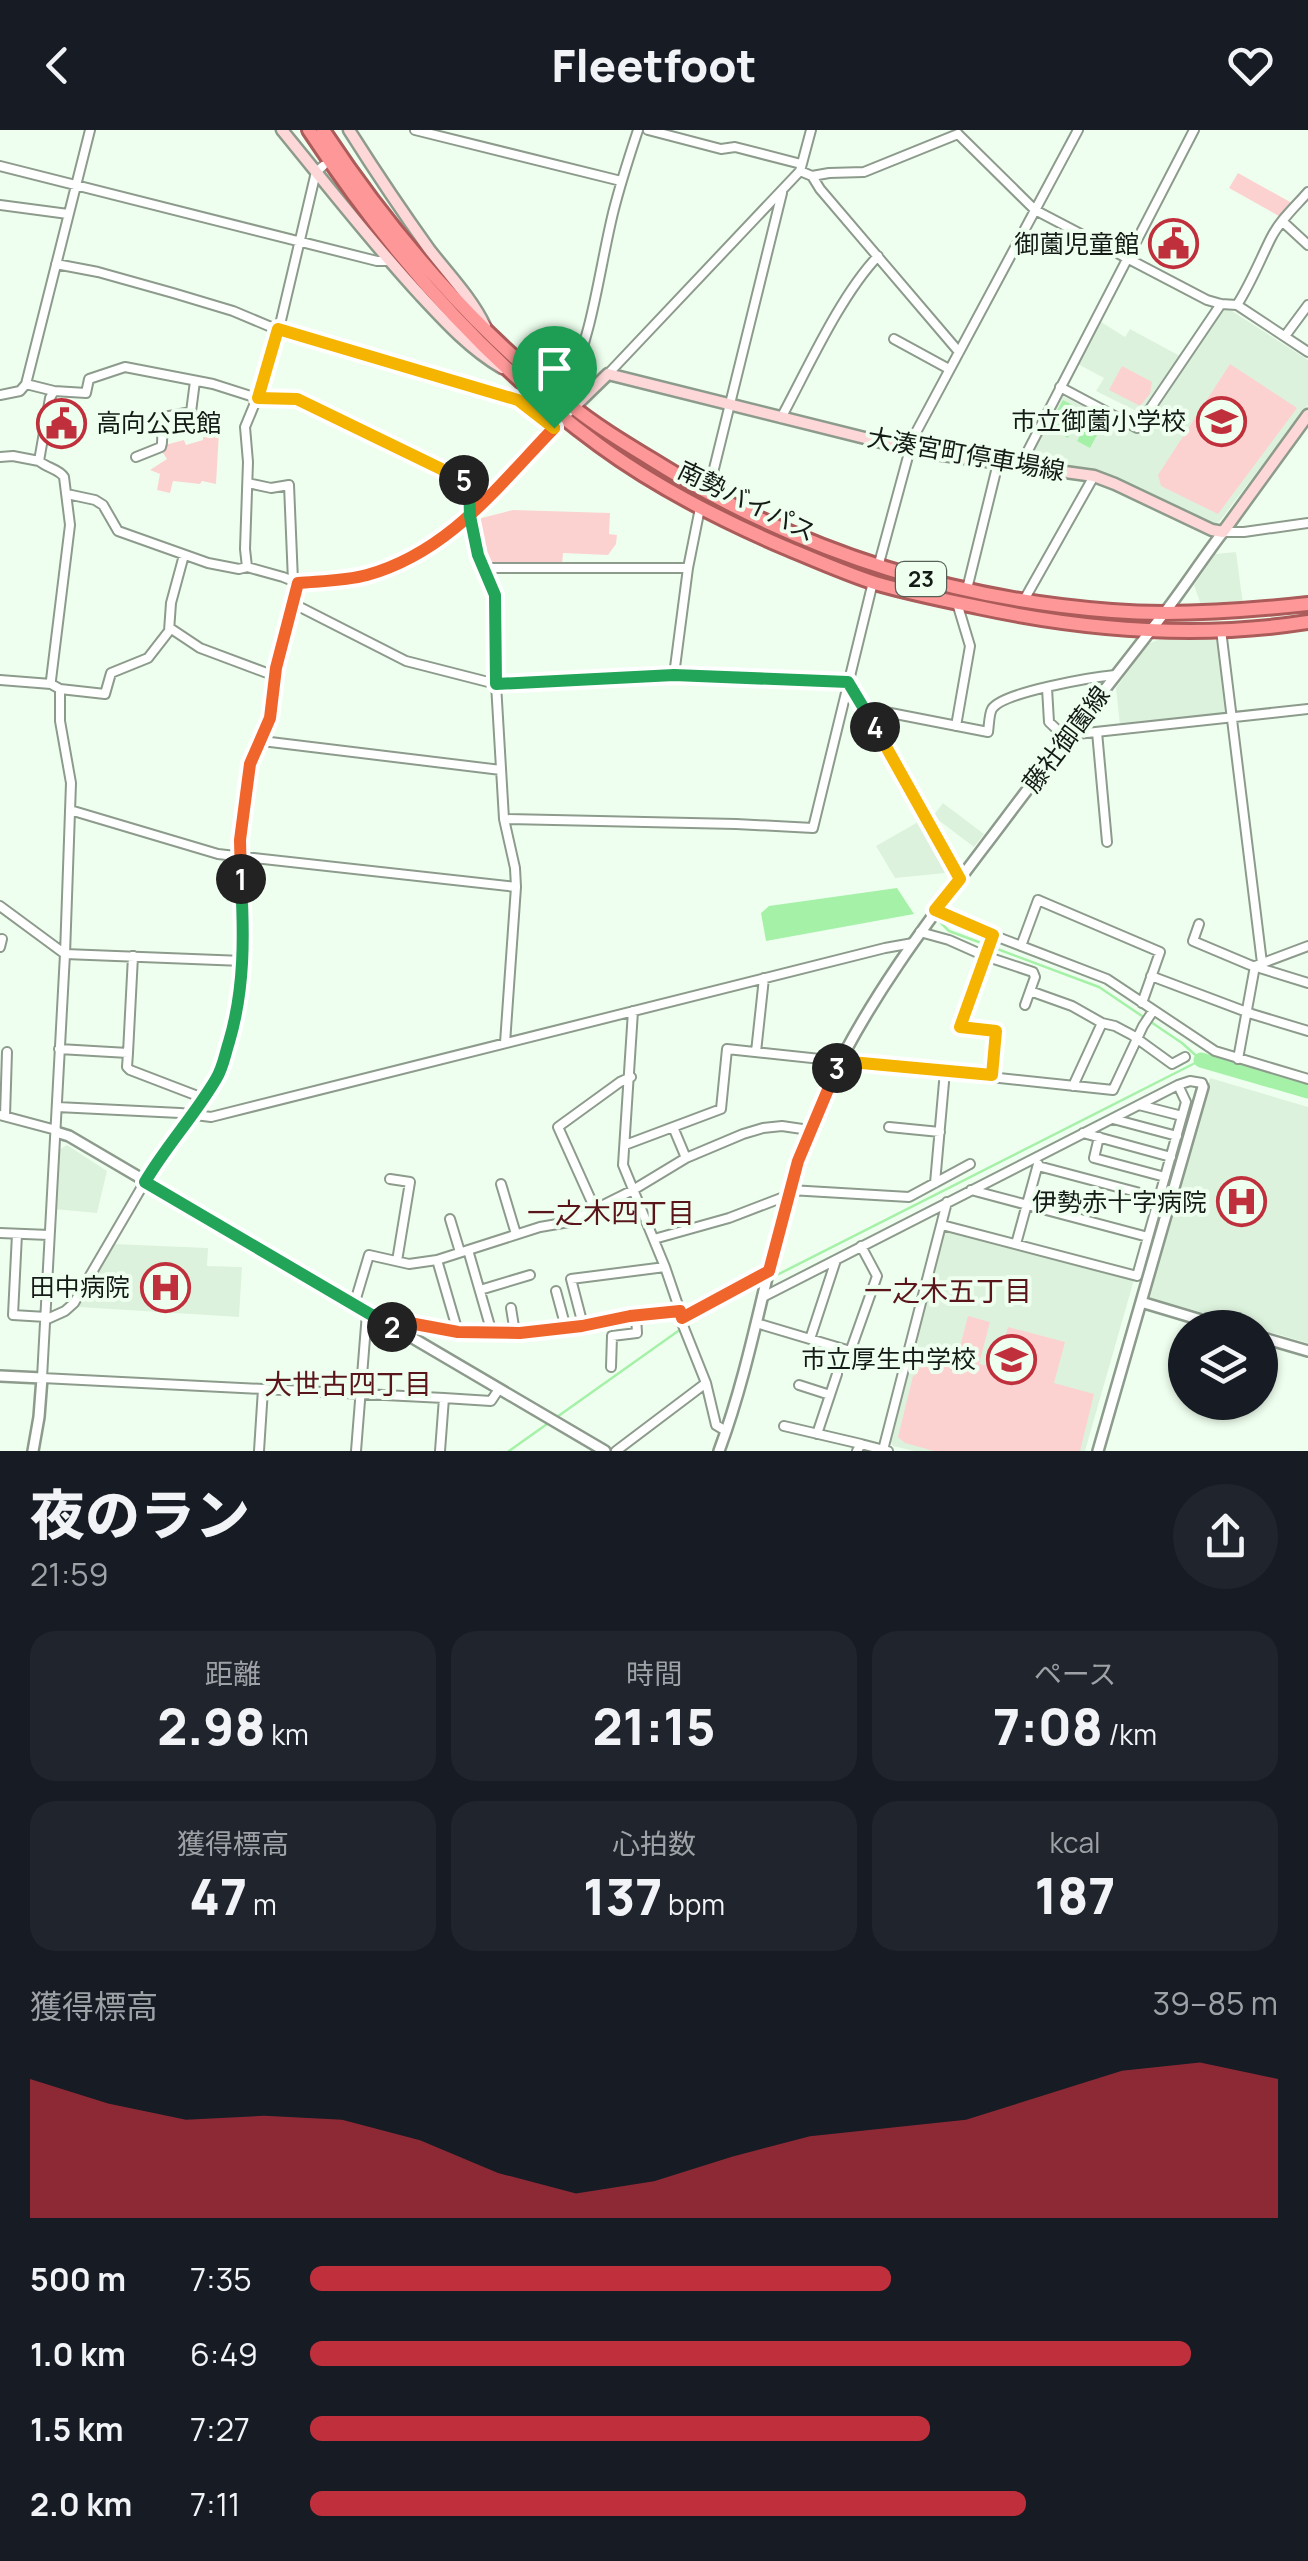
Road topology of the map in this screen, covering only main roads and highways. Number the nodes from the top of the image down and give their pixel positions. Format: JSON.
{"nodes":[{"id":1,"x":282,"y":130,"type":"edge"},
{"id":2,"x":309,"y":130,"type":"edge"},
{"id":3,"x":323,"y":130,"type":"edge"},
{"id":4,"x":349,"y":130,"type":"edge"},
{"id":5,"x":487,"y":329,"type":"junction"},
{"id":6,"x":508,"y":370,"type":"junction"},
{"id":7,"x":1308,"y":415,"type":"edge"},
{"id":8,"x":564,"y":418,"type":"junction"},
{"id":9,"x":1308,"y":604,"type":"edge"},
{"id":10,"x":1308,"y":622,"type":"edge"}],
"edges":[{"from":1,"to":6,"type":"main road"},
{"from":2,"to":6,"type":"highway","name":"南勢バイパス","number":"23"},
{"from":3,"to":5,"type":"highway","name":"南勢バイパス","number":"23"},
{"from":4,"to":5,"type":"main road"},
{"from":5,"to":8,"type":"highway","name":"南勢バイパス","number":"23"},
{"from":6,"to":8,"type":"highway","name":"南勢バイパス","number":"23"},
{"from":7,"to":8,"type":"main road","name":"大湊宮町停車場線"},
{"from":8,"to":9,"type":"highway","name":"南勢バイパス","number":"23"},
{"from":8,"to":10,"type":"highway","name":"南勢バイパス","number":"23"}]}
